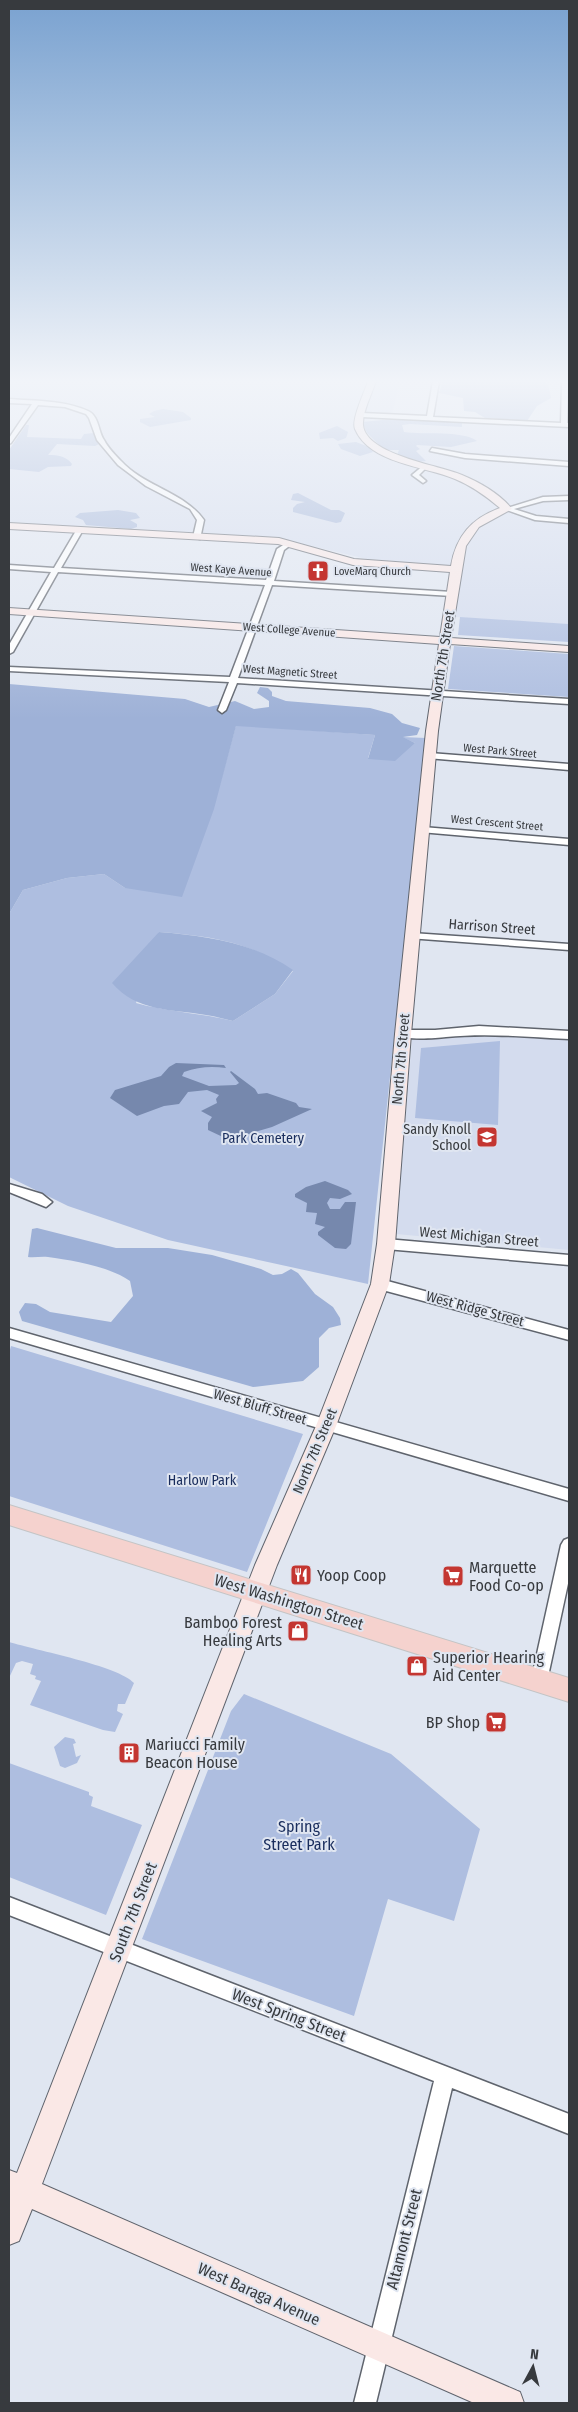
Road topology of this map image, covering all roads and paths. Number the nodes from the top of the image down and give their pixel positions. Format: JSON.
{"nodes":[{"id":1,"x":163,"y":494,"type":"edge"},
{"id":2,"x":488,"y":494,"type":"edge"},
{"id":3,"x":569,"y":498,"type":"edge"},
{"id":4,"x":507,"y":509,"type":"junction"},
{"id":5,"x":569,"y":521,"type":"edge"},
{"id":6,"x":9,"y":526,"type":"edge"},
{"id":7,"x":78,"y":530,"type":"junction"},
{"id":8,"x":197,"y":537,"type":"junction"},
{"id":9,"x":288,"y":544,"type":"junction"},
{"id":10,"x":9,"y":567,"type":"edge"},
{"id":11,"x":57,"y":569,"type":"junction"},
{"id":12,"x":456,"y":569,"type":"junction"},
{"id":13,"x":270,"y":583,"type":"junction"},
{"id":14,"x":452,"y":594,"type":"junction"},
{"id":15,"x":9,"y":611,"type":"edge"},
{"id":16,"x":31,"y":612,"type":"junction"},
{"id":17,"x":254,"y":628,"type":"junction"},
{"id":18,"x":444,"y":640,"type":"junction"},
{"id":19,"x":569,"y":649,"type":"edge"},
{"id":20,"x":9,"y":652,"type":"edge"},
{"id":21,"x":9,"y":668,"type":"edge"},
{"id":22,"x":234,"y":680,"type":"junction"},
{"id":23,"x":437,"y":693,"type":"junction"},
{"id":24,"x":569,"y":702,"type":"edge"},
{"id":25,"x":222,"y":710,"type":"dead end"},
{"id":26,"x":430,"y":756,"type":"junction"},
{"id":27,"x":569,"y":767,"type":"edge"},
{"id":28,"x":423,"y":830,"type":"junction"},
{"id":29,"x":569,"y":842,"type":"edge"},
{"id":30,"x":412,"y":936,"type":"junction"},
{"id":31,"x":569,"y":946,"type":"edge"},
{"id":32,"x":403,"y":1034,"type":"junction"},
{"id":33,"x":569,"y":1035,"type":"edge"},
{"id":34,"x":9,"y":1188,"type":"edge"},
{"id":35,"x":46,"y":1202,"type":"dead end"},
{"id":36,"x":386,"y":1244,"type":"junction"},
{"id":37,"x":569,"y":1260,"type":"edge"},
{"id":38,"x":380,"y":1284,"type":"junction"},
{"id":39,"x":9,"y":1333,"type":"edge"},
{"id":40,"x":569,"y":1335,"type":"edge"},
{"id":41,"x":326,"y":1426,"type":"junction"},
{"id":42,"x":569,"y":1495,"type":"edge"},
{"id":43,"x":9,"y":1515,"type":"edge"},
{"id":44,"x":569,"y":1545,"type":"edge"},
{"id":45,"x":256,"y":1592,"type":"junction"},
{"id":46,"x":538,"y":1681,"type":"junction"},
{"id":47,"x":569,"y":1690,"type":"edge"},
{"id":48,"x":9,"y":1906,"type":"edge"},
{"id":49,"x":119,"y":1948,"type":"junction"},
{"id":50,"x":445,"y":2076,"type":"junction"},
{"id":51,"x":569,"y":2124,"type":"edge"},
{"id":52,"x":17,"y":2187,"type":"edge"},
{"id":53,"x":9,"y":2232,"type":"edge"},
{"id":54,"x":378,"y":2346,"type":"junction"},
{"id":55,"x":365,"y":2403,"type":"edge"},
{"id":56,"x":509,"y":2403,"type":"edge"}],
"edges":[{"from":1,"to":8,"type":"street"},
{"from":2,"to":4,"type":"street"},
{"from":3,"to":4,"type":"street"},
{"from":4,"to":5,"type":"street"},
{"from":4,"to":12,"type":"street","name":"North 7th Street"},
{"from":6,"to":7,"type":"street"},
{"from":7,"to":8,"type":"street"},
{"from":7,"to":11,"type":"street"},
{"from":8,"to":9,"type":"street"},
{"from":9,"to":12,"type":"street"},
{"from":9,"to":13,"type":"street"},
{"from":10,"to":11,"type":"street","name":"West Kaye Avenue"},
{"from":11,"to":13,"type":"street","name":"West Kaye Avenue"},
{"from":11,"to":16,"type":"street"},
{"from":12,"to":14,"type":"street","name":"North 7th Street"},
{"from":13,"to":14,"type":"street","name":"West Kaye Avenue"},
{"from":13,"to":17,"type":"street"},
{"from":14,"to":18,"type":"street","name":"North 7th Street"},
{"from":15,"to":16,"type":"street","name":"West College Avenue"},
{"from":16,"to":17,"type":"street","name":"West College Avenue"},
{"from":16,"to":20,"type":"street"},
{"from":17,"to":18,"type":"street","name":"West College Avenue"},
{"from":17,"to":22,"type":"street"},
{"from":18,"to":19,"type":"street","name":"West College Avenue"},
{"from":18,"to":23,"type":"street","name":"North 7th Street"},
{"from":21,"to":22,"type":"street","name":"West Magnetic Street"},
{"from":22,"to":23,"type":"street","name":"West Magnetic Street"},
{"from":22,"to":25,"type":"street"},
{"from":23,"to":24,"type":"street","name":"West Magnetic Street"},
{"from":23,"to":26,"type":"street","name":"North 7th Street"},
{"from":26,"to":27,"type":"street","name":"West Park Street"},
{"from":26,"to":28,"type":"street","name":"North 7th Street"},
{"from":28,"to":29,"type":"street","name":"West Crescent Street"},
{"from":28,"to":30,"type":"street","name":"North 7th Street"},
{"from":30,"to":31,"type":"street","name":"Harrison Street"},
{"from":30,"to":32,"type":"street","name":"North 7th Street"},
{"from":32,"to":33,"type":"street"},
{"from":32,"to":36,"type":"street","name":"North 7th Street"},
{"from":34,"to":35,"type":"street"},
{"from":36,"to":37,"type":"street","name":"West Michigan Street"},
{"from":36,"to":38,"type":"street","name":"North 7th Street"},
{"from":38,"to":40,"type":"street","name":"West Ridge Street"},
{"from":38,"to":41,"type":"street","name":"North 7th Street"},
{"from":39,"to":41,"type":"street","name":"West Bluff Street"},
{"from":41,"to":42,"type":"street","name":"West Bluff Street"},
{"from":41,"to":45,"type":"street","name":"North 7th Street"},
{"from":43,"to":45,"type":"main road","name":"West Washington Street"},
{"from":44,"to":46,"type":"street"},
{"from":45,"to":46,"type":"main road","name":"West Washington Street"},
{"from":45,"to":49,"type":"street","name":"South 7th Street"},
{"from":46,"to":47,"type":"main road","name":"West Washington Street"},
{"from":48,"to":49,"type":"street","name":"West Spring Street"},
{"from":49,"to":50,"type":"street","name":"West Spring Street"},
{"from":49,"to":52,"type":"street","name":"South 7th Street"},
{"from":50,"to":51,"type":"street","name":"West Spring Street"},
{"from":50,"to":54,"type":"street","name":"Altamont Street"},
{"from":52,"to":53,"type":"street","name":"South 7th Street"},
{"from":52,"to":54,"type":"street","name":"West Baraga Avenue"},
{"from":54,"to":55,"type":"street","name":"Altamont Street"},
{"from":54,"to":56,"type":"street","name":"West Baraga Avenue"}]}
